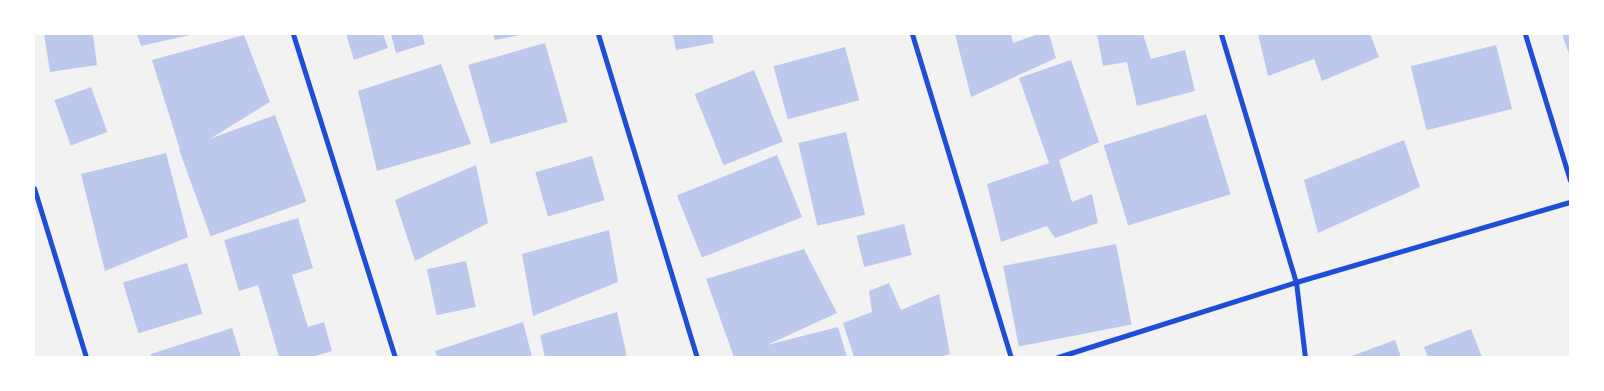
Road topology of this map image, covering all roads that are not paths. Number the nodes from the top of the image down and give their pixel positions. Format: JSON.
{"nodes":[{"id":1,"x":293,"y":34,"type":"edge"},
{"id":2,"x":598,"y":34,"type":"edge"},
{"id":3,"x":912,"y":34,"type":"edge"},
{"id":4,"x":1221,"y":34,"type":"edge"},
{"id":5,"x":1525,"y":34,"type":"edge"},
{"id":6,"x":1570,"y":180,"type":"edge"},
{"id":7,"x":34,"y":188,"type":"edge"},
{"id":8,"x":1570,"y":202,"type":"edge"},
{"id":9,"x":1296,"y":282,"type":"junction"},
{"id":10,"x":86,"y":357,"type":"edge"},
{"id":11,"x":395,"y":357,"type":"edge"},
{"id":12,"x":697,"y":357,"type":"edge"},
{"id":13,"x":1012,"y":357,"type":"edge"},
{"id":14,"x":1058,"y":357,"type":"edge"},
{"id":15,"x":1305,"y":357,"type":"edge"}],
"edges":[{"from":1,"to":11,"type":"street"},
{"from":2,"to":12,"type":"street"},
{"from":3,"to":13,"type":"street"},
{"from":4,"to":9,"type":"street"},
{"from":5,"to":6,"type":"street"},
{"from":7,"to":10,"type":"street"},
{"from":8,"to":9,"type":"street"},
{"from":9,"to":14,"type":"street"},
{"from":9,"to":15,"type":"street"}]}
